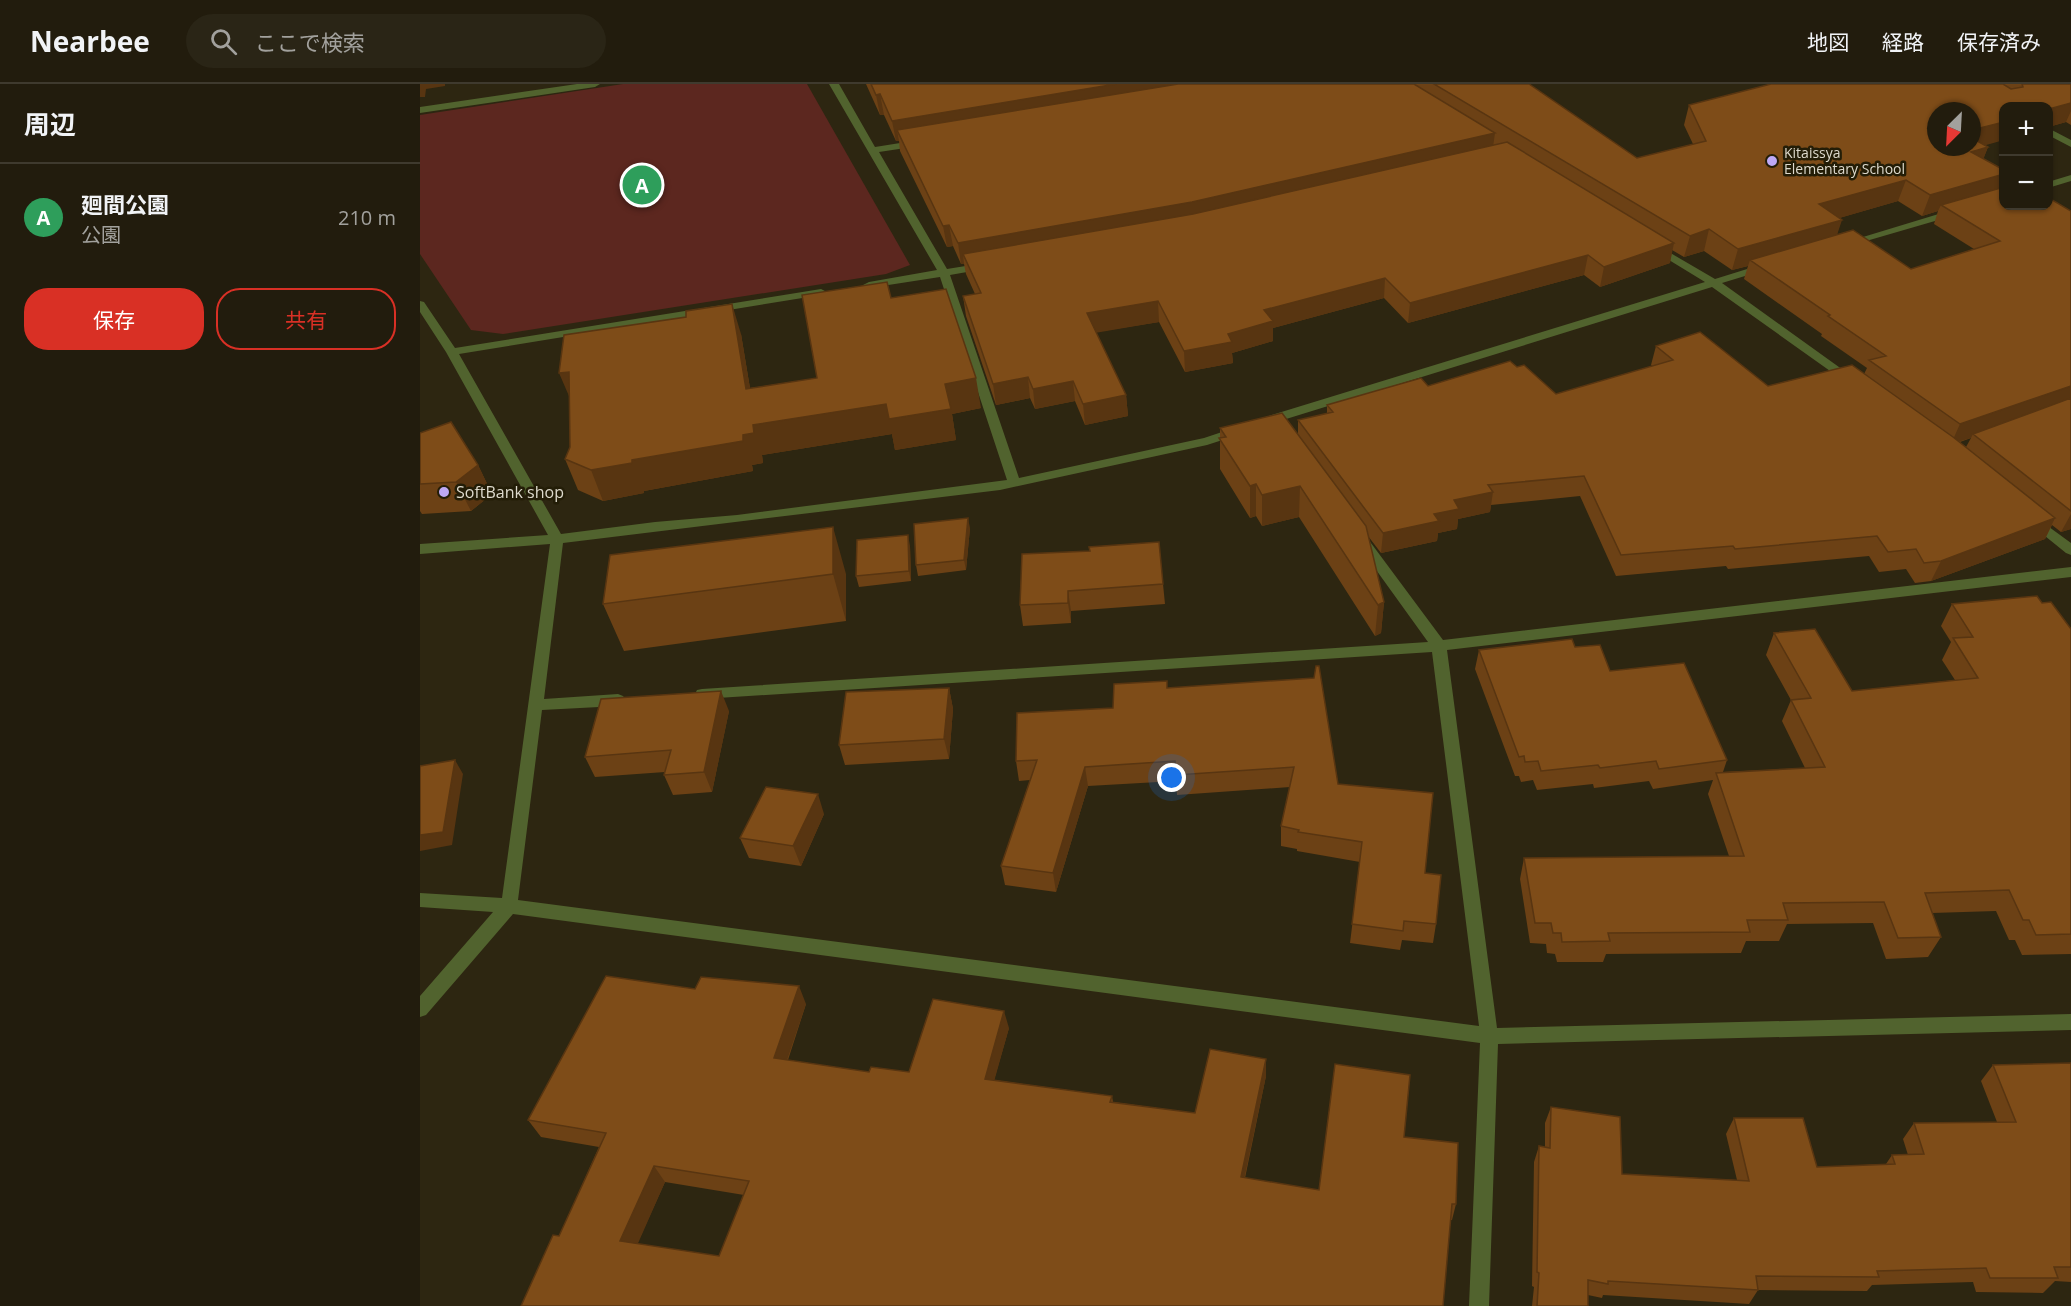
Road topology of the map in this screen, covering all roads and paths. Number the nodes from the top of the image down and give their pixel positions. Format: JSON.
{"nodes":[{"id":1,"x":595,"y":84,"type":"edge"},
{"id":2,"x":834,"y":84,"type":"edge"},
{"id":3,"x":420,"y":110,"type":"edge"},
{"id":4,"x":2053,"y":133,"type":"edge"},
{"id":5,"x":931,"y":141,"type":"edge"},
{"id":6,"x":2071,"y":144,"type":"edge"},
{"id":7,"x":873,"y":150,"type":"junction"},
{"id":8,"x":2071,"y":178,"type":"edge"},
{"id":9,"x":2053,"y":184,"type":"edge"},
{"id":10,"x":1970,"y":208,"type":"edge"},
{"id":11,"x":1644,"y":240,"type":"edge"},
{"id":12,"x":1836,"y":246,"type":"edge"},
{"id":13,"x":1001,"y":263,"type":"edge"},
{"id":14,"x":1780,"y":263,"type":"edge"},
{"id":15,"x":944,"y":273,"type":"junction"},
{"id":16,"x":1713,"y":282,"type":"junction"},
{"id":17,"x":862,"y":286,"type":"edge"},
{"id":18,"x":839,"y":290,"type":"edge"},
{"id":19,"x":420,"y":304,"type":"edge"},
{"id":20,"x":452,"y":352,"type":"junction"},
{"id":21,"x":1865,"y":390,"type":"edge"},
{"id":22,"x":1272,"y":419,"type":"junction"},
{"id":23,"x":1286,"y":438,"type":"edge"},
{"id":24,"x":1014,"y":483,"type":"junction"},
{"id":25,"x":2028,"y":515,"type":"edge"},
{"id":26,"x":1355,"y":533,"type":"edge"},
{"id":27,"x":557,"y":539,"type":"junction"},
{"id":28,"x":420,"y":549,"type":"edge"},
{"id":29,"x":2071,"y":550,"type":"edge"},
{"id":30,"x":2071,"y":572,"type":"edge"},
{"id":31,"x":1439,"y":646,"type":"junction"},
{"id":32,"x":689,"y":695,"type":"edge"},
{"id":33,"x":630,"y":699,"type":"edge"},
{"id":34,"x":535,"y":705,"type":"junction"},
{"id":35,"x":420,"y":900,"type":"edge"},
{"id":36,"x":508,"y":906,"type":"junction"},
{"id":37,"x":420,"y":1009,"type":"edge"},
{"id":38,"x":2071,"y":1022,"type":"edge"},
{"id":39,"x":1489,"y":1036,"type":"junction"},
{"id":40,"x":1479,"y":1306,"type":"edge"}],
"edges":[{"from":1,"to":3,"type":"street"},
{"from":2,"to":7,"type":"street"},
{"from":4,"to":6,"type":"street"},
{"from":5,"to":7,"type":"street"},
{"from":7,"to":15,"type":"street"},
{"from":8,"to":9,"type":"street"},
{"from":10,"to":12,"type":"street"},
{"from":11,"to":16,"type":"street"},
{"from":13,"to":15,"type":"street"},
{"from":14,"to":16,"type":"street"},
{"from":15,"to":17,"type":"street"},
{"from":15,"to":24,"type":"street"},
{"from":16,"to":21,"type":"street"},
{"from":16,"to":22,"type":"street"},
{"from":18,"to":20,"type":"street"},
{"from":19,"to":20,"type":"street"},
{"from":20,"to":27,"type":"street"},
{"from":22,"to":23,"type":"street"},
{"from":22,"to":24,"type":"street"},
{"from":24,"to":27,"type":"street"},
{"from":25,"to":29,"type":"street"},
{"from":26,"to":31,"type":"street"},
{"from":27,"to":28,"type":"street"},
{"from":27,"to":34,"type":"street"},
{"from":30,"to":31,"type":"street"},
{"from":31,"to":32,"type":"street"},
{"from":31,"to":39,"type":"street"},
{"from":33,"to":34,"type":"street"},
{"from":34,"to":36,"type":"street"},
{"from":35,"to":36,"type":"street"},
{"from":36,"to":37,"type":"street"},
{"from":36,"to":39,"type":"street"},
{"from":38,"to":39,"type":"street"},
{"from":39,"to":40,"type":"street"}]}
